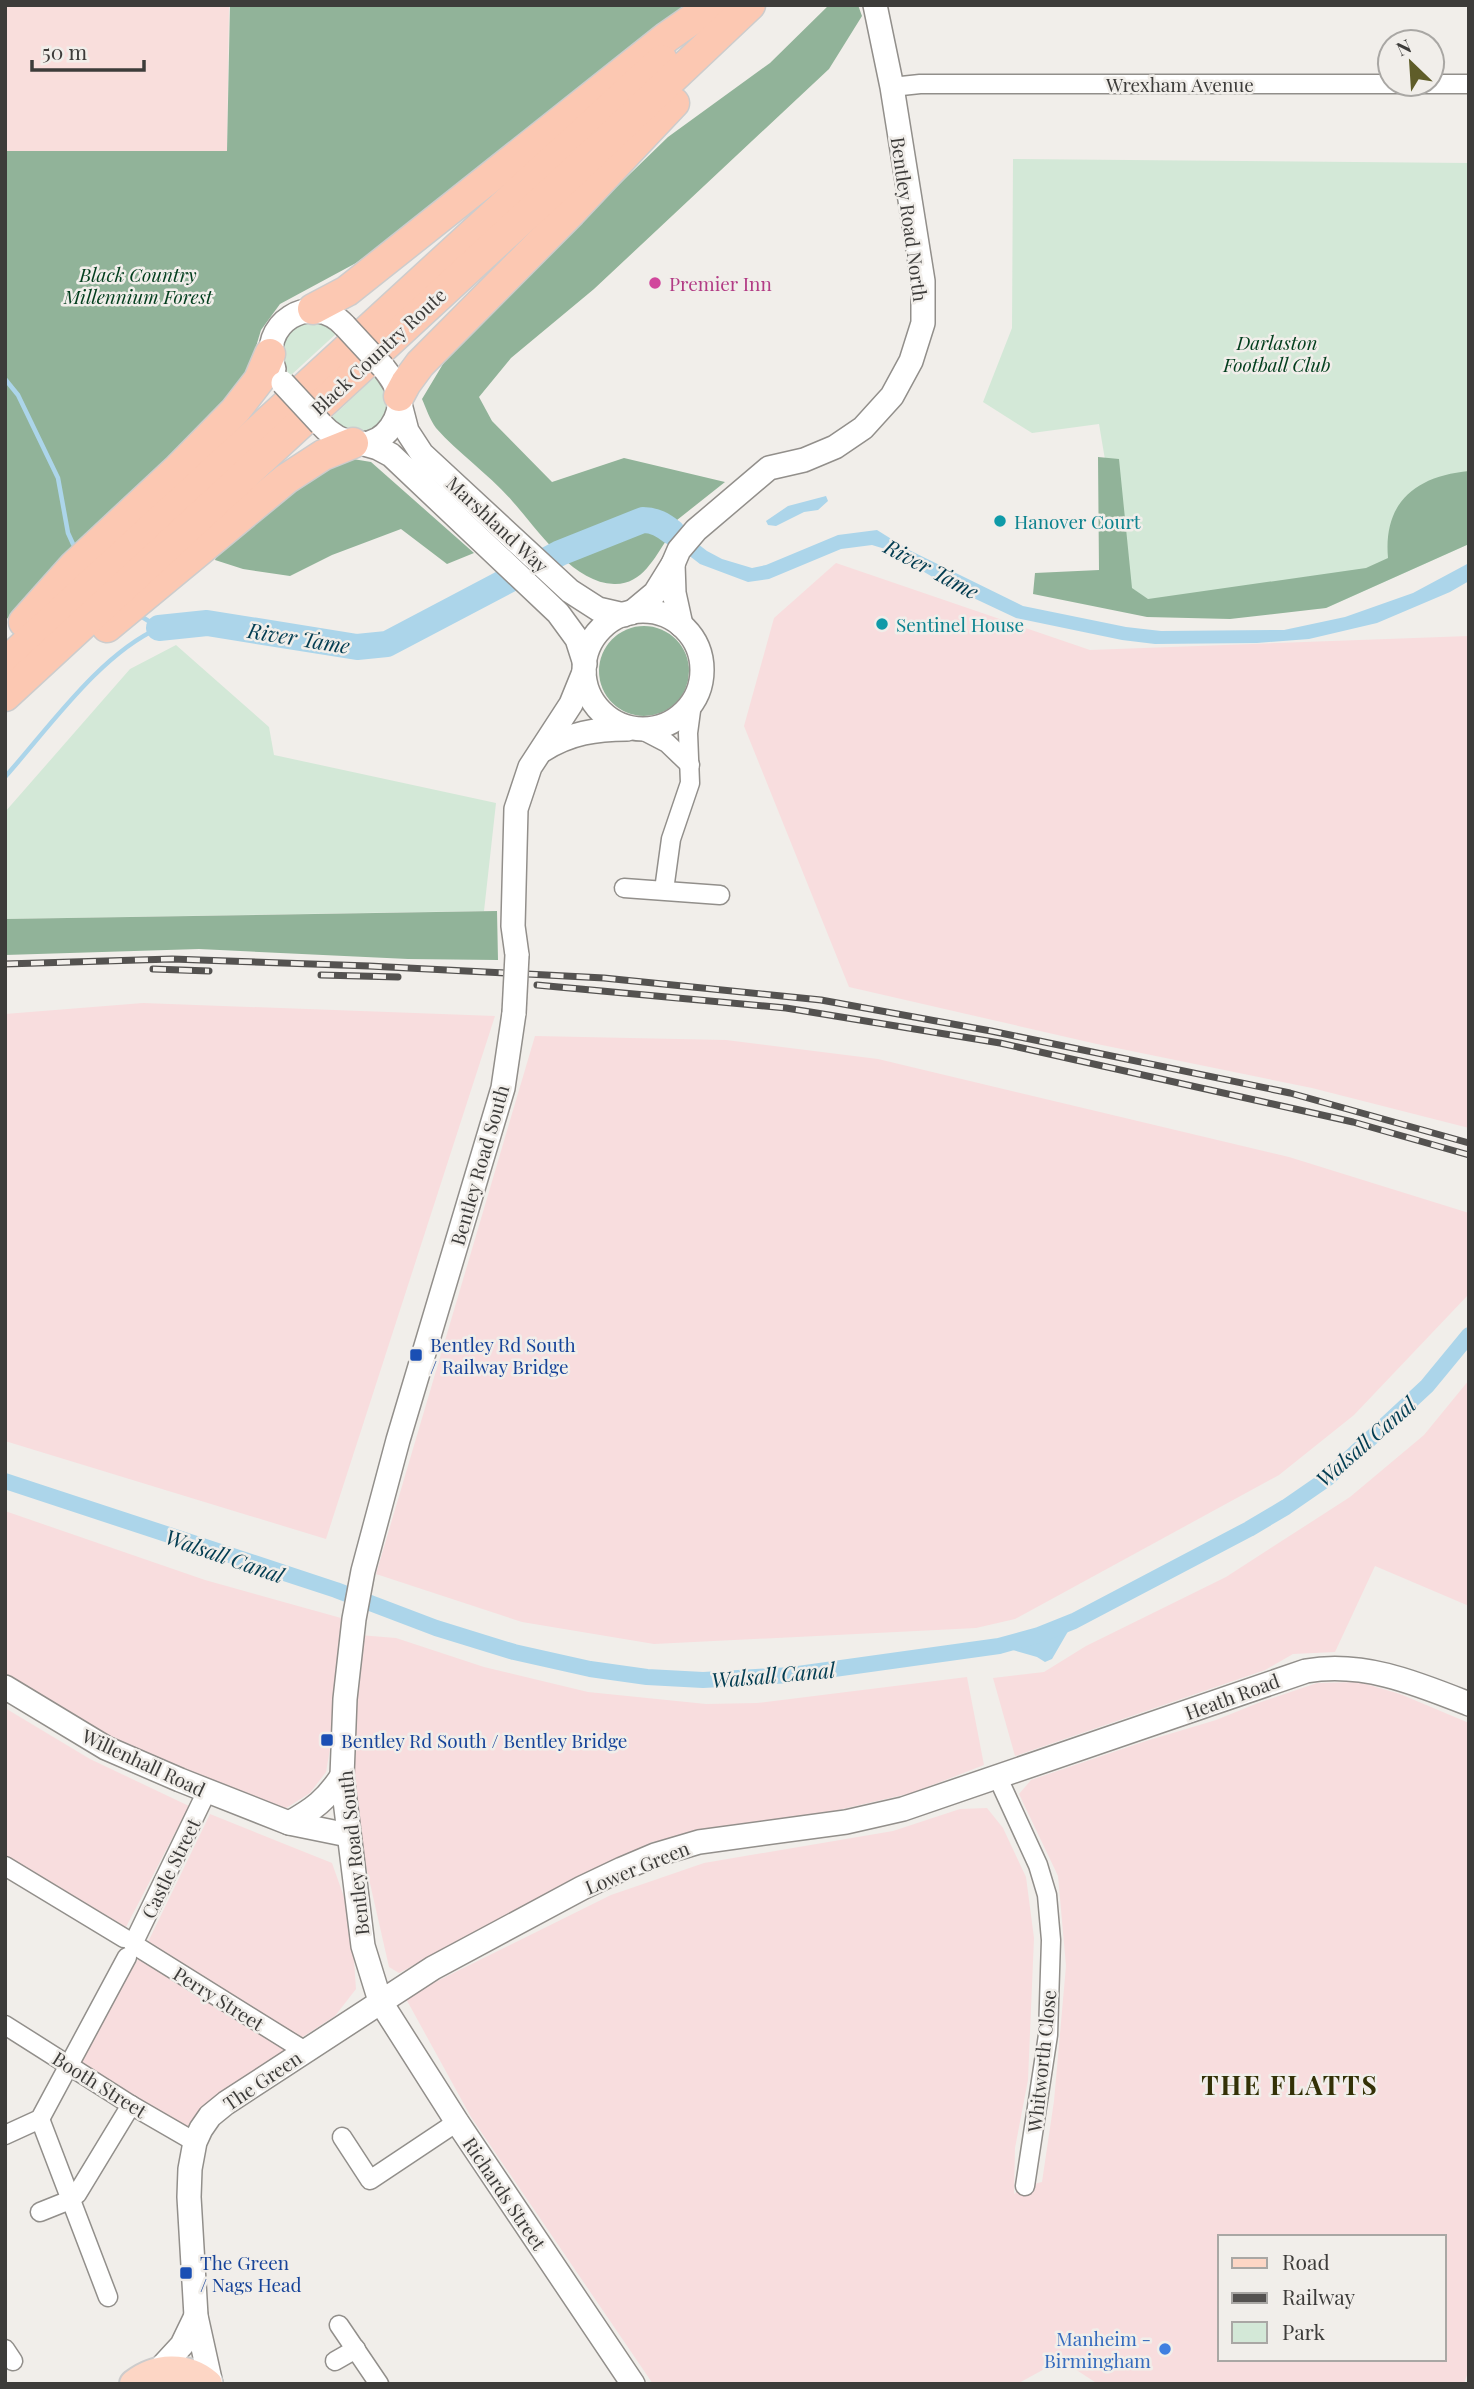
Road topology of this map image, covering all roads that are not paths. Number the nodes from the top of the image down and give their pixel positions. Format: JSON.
{"nodes":[{"id":1,"x":713,"y":5,"type":"edge"},
{"id":2,"x":722,"y":5,"type":"edge"},
{"id":3,"x":750,"y":5,"type":"edge"},
{"id":4,"x":765,"y":5,"type":"edge"},
{"id":5,"x":875,"y":5,"type":"edge"},
{"id":6,"x":1469,"y":84,"type":"edge"},
{"id":7,"x":892,"y":87,"type":"junction"},
{"id":8,"x":313,"y":309,"type":"junction"},
{"id":9,"x":270,"y":354,"type":"junction"},
{"id":10,"x":400,"y":400,"type":"junction"},
{"id":11,"x":359,"y":444,"type":"junction"},
{"id":12,"x":674,"y":561,"type":"junction"},
{"id":13,"x":627,"y":614,"type":"junction"},
{"id":14,"x":681,"y":625,"type":"junction"},
{"id":15,"x":5,"y":643,"type":"edge"},
{"id":16,"x":5,"y":663,"type":"edge"},
{"id":17,"x":584,"y":668,"type":"junction"},
{"id":18,"x":5,"y":696,"type":"edge"},
{"id":19,"x":692,"y":703,"type":"junction"},
{"id":20,"x":5,"y":704,"type":"edge"},
{"id":21,"x":638,"y":729,"type":"junction"},
{"id":22,"x":539,"y":753,"type":"junction"},
{"id":23,"x":690,"y":765,"type":"junction"},
{"id":24,"x":624,"y":888,"type":"dead end"},
{"id":25,"x":664,"y":890,"type":"junction"},
{"id":26,"x":720,"y":895,"type":"dead end"},
{"id":27,"x":5,"y":1687,"type":"edge"},
{"id":28,"x":1469,"y":1704,"type":"edge"},
{"id":29,"x":342,"y":1776,"type":"junction"},
{"id":30,"x":998,"y":1778,"type":"junction"},
{"id":31,"x":207,"y":1791,"type":"junction"},
{"id":32,"x":289,"y":1824,"type":"junction"},
{"id":33,"x":348,"y":1835,"type":"junction"},
{"id":34,"x":5,"y":1866,"type":"edge"},
{"id":35,"x":128,"y":1946,"type":"junction"},
{"id":36,"x":380,"y":2001,"type":"junction"},
{"id":37,"x":5,"y":2025,"type":"edge"},
{"id":38,"x":305,"y":2051,"type":"junction"},
{"id":39,"x":69,"y":2065,"type":"junction"},
{"id":40,"x":131,"y":2105,"type":"junction"},
{"id":41,"x":40,"y":2119,"type":"junction"},
{"id":42,"x":457,"y":2122,"type":"junction"},
{"id":43,"x":5,"y":2136,"type":"edge"},
{"id":44,"x":342,"y":2137,"type":"dead end"},
{"id":45,"x":195,"y":2142,"type":"junction"},
{"id":46,"x":1026,"y":2186,"type":"dead end"},
{"id":47,"x":70,"y":2200,"type":"junction"},
{"id":48,"x":40,"y":2212,"type":"dead end"},
{"id":49,"x":108,"y":2297,"type":"dead end"},
{"id":50,"x":196,"y":2316,"type":"junction"},
{"id":51,"x":339,"y":2325,"type":"dead end"},
{"id":52,"x":356,"y":2349,"type":"junction"},
{"id":53,"x":335,"y":2361,"type":"dead end"},
{"id":54,"x":158,"y":2371,"type":"junction"},
{"id":55,"x":134,"y":2384,"type":"edge"},
{"id":56,"x":210,"y":2384,"type":"edge"},
{"id":57,"x":379,"y":2384,"type":"edge"},
{"id":58,"x":633,"y":2384,"type":"edge"}],
"edges":[{"from":1,"to":8,"type":"highway"},
{"from":2,"to":16,"type":"highway","name":"Black Country Route"},
{"from":3,"to":18,"type":"highway","name":"Black Country Route"},
{"from":4,"to":10,"type":"highway"},
{"from":5,"to":7,"type":"street","name":"Bentley Road North"},
{"from":6,"to":7,"type":"street","name":"Wrexham Avenue"},
{"from":7,"to":12,"type":"street","name":"Bentley Road North"},
{"from":8,"to":9,"type":"street"},
{"from":8,"to":10,"type":"street","bridge":true},
{"from":9,"to":11,"type":"street","bridge":true},
{"from":9,"to":15,"type":"highway"},
{"from":10,"to":11,"type":"street"},
{"from":10,"to":13,"type":"street","name":"Marshland Way"},
{"from":11,"to":17,"type":"street","name":"Marshland Way"},
{"from":11,"to":20,"type":"highway"},
{"from":12,"to":13,"type":"street","name":"Bentley Road North"},
{"from":12,"to":14,"type":"street"},
{"from":13,"to":14,"type":"street"},
{"from":13,"to":17,"type":"street"},
{"from":14,"to":19,"type":"street"},
{"from":17,"to":21,"type":"street"},
{"from":17,"to":22,"type":"street","name":"Bentley Road South"},
{"from":19,"to":21,"type":"street"},
{"from":19,"to":23,"type":"street"},
{"from":21,"to":22,"type":"street"},
{"from":21,"to":23,"type":"street"},
{"from":22,"to":29,"type":"street","name":"Bentley Road South","bridge":true},
{"from":23,"to":25,"type":"street"},
{"from":24,"to":25,"type":"street"},
{"from":25,"to":26,"type":"street"},
{"from":27,"to":31,"type":"street","name":"Willenhall Road"},
{"from":28,"to":30,"type":"street","name":"Heath Road"},
{"from":29,"to":32,"type":"street"},
{"from":29,"to":33,"type":"street","name":"Bentley Road South"},
{"from":30,"to":36,"type":"street","name":"Lower Green"},
{"from":30,"to":46,"type":"street","name":"Whitworth Close"},
{"from":31,"to":32,"type":"street","name":"Willenhall Road"},
{"from":31,"to":35,"type":"street","name":"Castle Street"},
{"from":32,"to":33,"type":"street","name":"Willenhall Road"},
{"from":33,"to":36,"type":"street","name":"Bentley Road South"},
{"from":34,"to":35,"type":"street","name":"Perry Street"},
{"from":35,"to":38,"type":"street","name":"Perry Street"},
{"from":35,"to":39,"type":"street","name":"Castle Street"},
{"from":36,"to":38,"type":"street","name":"The Green"},
{"from":36,"to":42,"type":"street","name":"Richards Street"},
{"from":37,"to":39,"type":"street","name":"Booth Street"},
{"from":38,"to":45,"type":"street","name":"The Green"},
{"from":39,"to":40,"type":"street","name":"Booth Street"},
{"from":39,"to":41,"type":"street","name":"Castle Street"},
{"from":40,"to":45,"type":"street","name":"Booth Street"},
{"from":40,"to":47,"type":"street"},
{"from":41,"to":43,"type":"street"},
{"from":41,"to":47,"type":"street"},
{"from":42,"to":44,"type":"street"},
{"from":42,"to":58,"type":"street","name":"Richards Street"},
{"from":45,"to":50,"type":"street","name":"The Green"},
{"from":47,"to":48,"type":"street"},
{"from":47,"to":49,"type":"street"},
{"from":50,"to":54,"type":"street"},
{"from":50,"to":56,"type":"street","name":"The Green"},
{"from":51,"to":52,"type":"street"},
{"from":52,"to":53,"type":"street"},
{"from":52,"to":57,"type":"street"},
{"from":54,"to":55,"type":"main road"},
{"from":54,"to":56,"type":"main road"}]}
